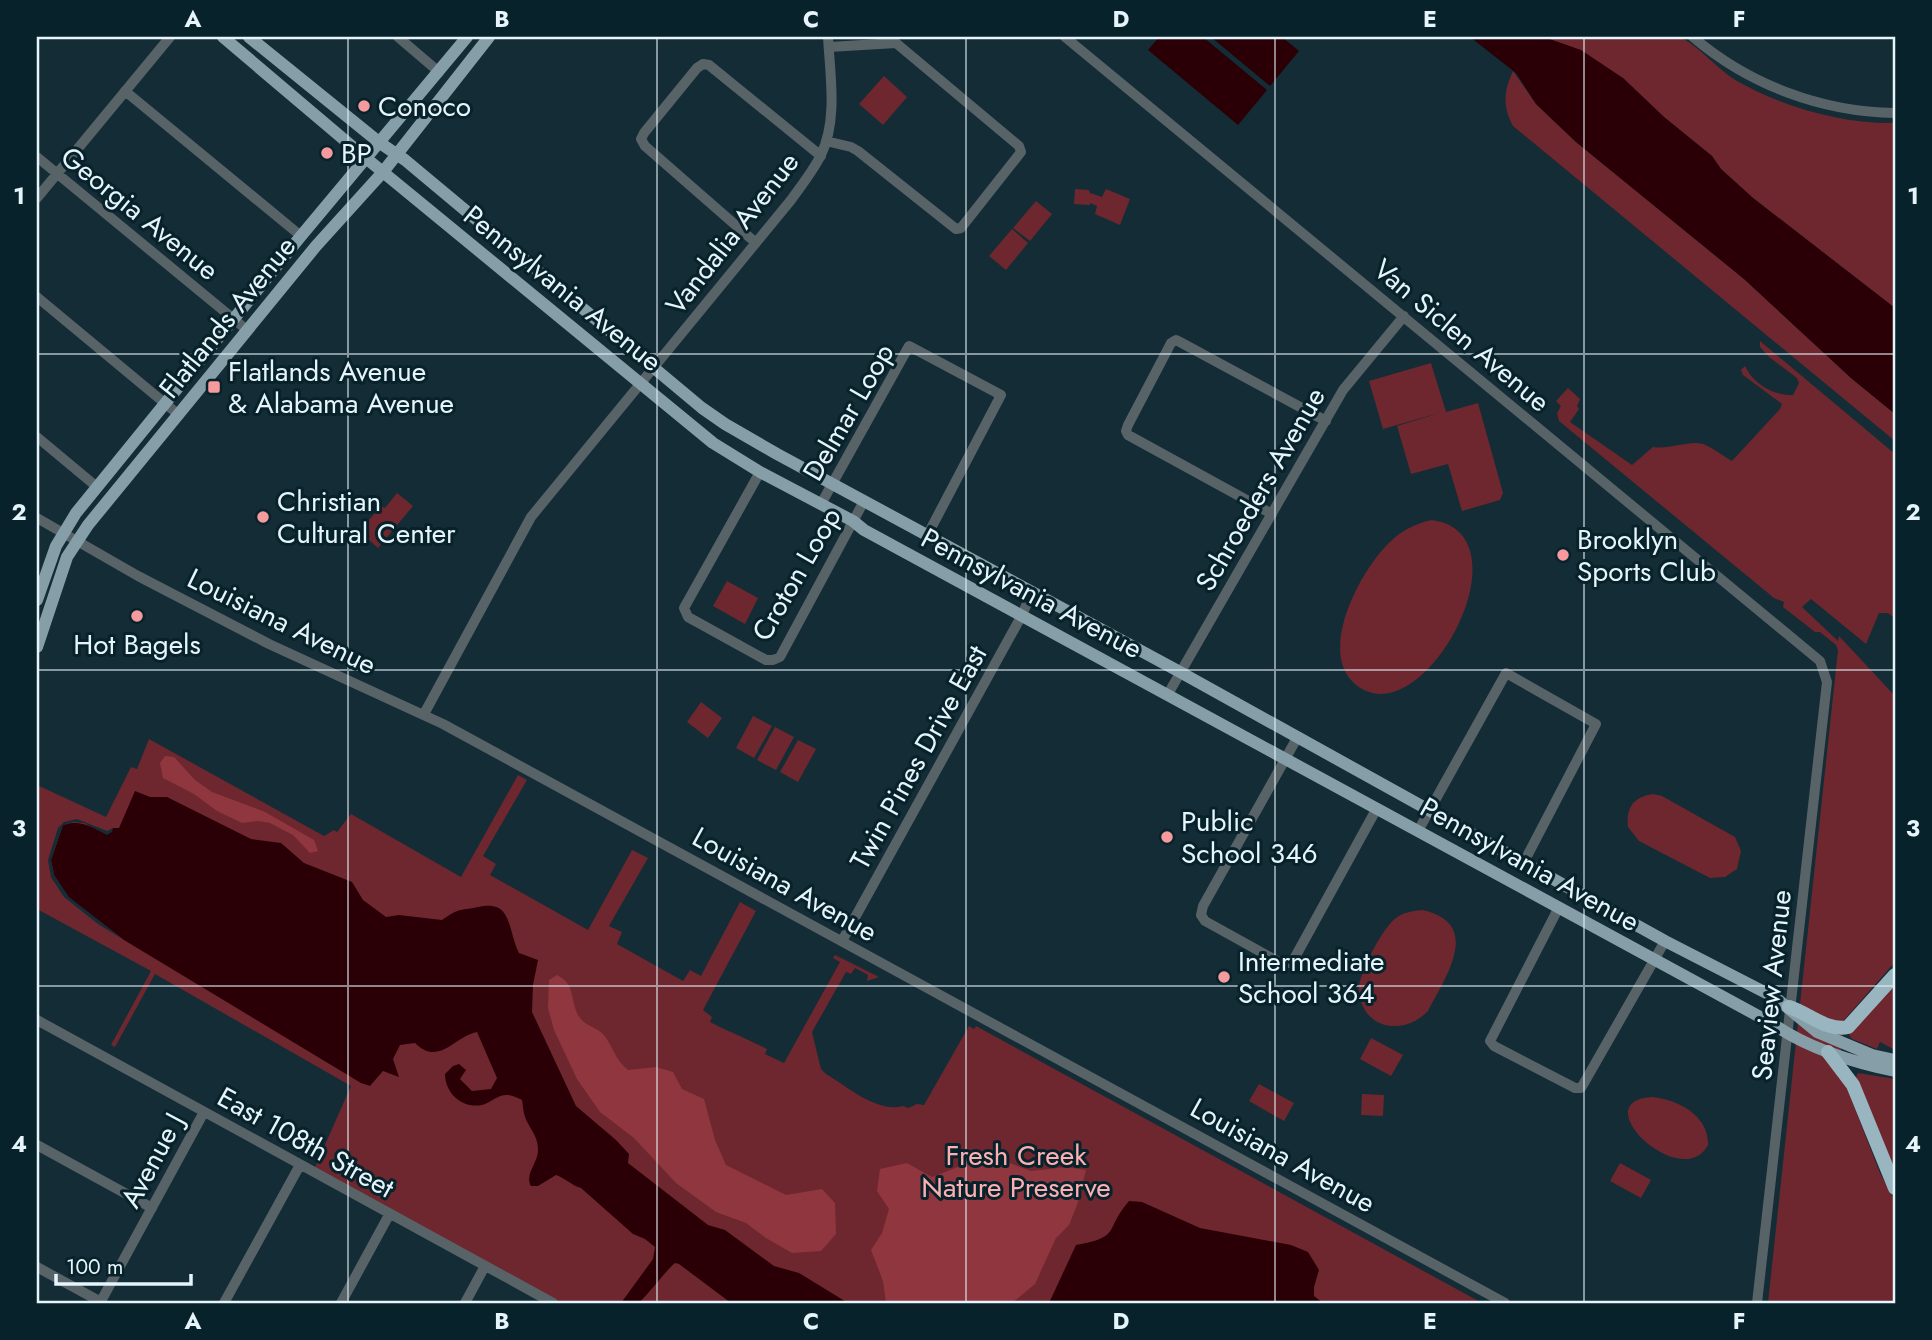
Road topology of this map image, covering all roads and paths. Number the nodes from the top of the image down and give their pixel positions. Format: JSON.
{"nodes":[{"id":1,"x":170,"y":37,"type":"edge"},
{"id":2,"x":223,"y":37,"type":"edge"},
{"id":3,"x":249,"y":37,"type":"edge"},
{"id":4,"x":398,"y":37,"type":"edge"},
{"id":5,"x":467,"y":37,"type":"edge"},
{"id":6,"x":489,"y":37,"type":"edge"},
{"id":7,"x":1065,"y":37,"type":"edge"},
{"id":8,"x":1693,"y":37,"type":"edge"},
{"id":9,"x":828,"y":42,"type":"edge"},
{"id":10,"x":439,"y":72,"type":"junction"},
{"id":11,"x":125,"y":91,"type":"junction"},
{"id":12,"x":1895,"y":113,"type":"edge"},
{"id":13,"x":826,"y":141,"type":"junction"},
{"id":14,"x":380,"y":143,"type":"junction"},
{"id":15,"x":397,"y":154,"type":"junction"},
{"id":16,"x":821,"y":156,"type":"junction"},
{"id":17,"x":37,"y":157,"type":"edge"},
{"id":18,"x":367,"y":159,"type":"junction"},
{"id":19,"x":383,"y":172,"type":"junction"},
{"id":20,"x":57,"y":174,"type":"junction"},
{"id":21,"x":37,"y":198,"type":"edge"},
{"id":22,"x":301,"y":236,"type":"junction"},
{"id":23,"x":756,"y":243,"type":"junction"},
{"id":24,"x":37,"y":297,"type":"edge"},
{"id":25,"x":1404,"y":316,"type":"junction"},
{"id":26,"x":233,"y":319,"type":"junction"},
{"id":27,"x":247,"y":330,"type":"junction"},
{"id":28,"x":654,"y":369,"type":"junction"},
{"id":29,"x":641,"y":383,"type":"junction"},
{"id":30,"x":166,"y":404,"type":"junction"},
{"id":31,"x":179,"y":415,"type":"junction"},
{"id":32,"x":1326,"y":421,"type":"junction"},
{"id":33,"x":37,"y":437,"type":"edge"},
{"id":34,"x":760,"y":472,"type":"junction"},
{"id":35,"x":832,"y":485,"type":"junction"},
{"id":36,"x":97,"y":488,"type":"junction"},
{"id":37,"x":864,"y":501,"type":"junction"},
{"id":38,"x":821,"y":504,"type":"junction"},
{"id":39,"x":1272,"y":514,"type":"junction"},
{"id":40,"x":37,"y":518,"type":"edge"},
{"id":41,"x":853,"y":521,"type":"junction"},
{"id":42,"x":64,"y":533,"type":"junction"},
{"id":43,"x":928,"y":534,"type":"junction"},
{"id":44,"x":78,"y":540,"type":"junction"},
{"id":45,"x":1031,"y":594,"type":"junction"},
{"id":46,"x":37,"y":600,"type":"edge"},
{"id":47,"x":1022,"y":615,"type":"junction"},
{"id":48,"x":37,"y":647,"type":"edge"},
{"id":49,"x":1180,"y":672,"type":"junction"},
{"id":50,"x":1825,"y":672,"type":"joint"},
{"id":51,"x":1168,"y":694,"type":"junction"},
{"id":52,"x":424,"y":714,"type":"junction"},
{"id":53,"x":1297,"y":738,"type":"junction"},
{"id":54,"x":1286,"y":758,"type":"junction"},
{"id":55,"x":1377,"y":808,"type":"junction"},
{"id":56,"x":1429,"y":810,"type":"junction"},
{"id":57,"x":1418,"y":831,"type":"junction"},
{"id":58,"x":1524,"y":862,"type":"junction"},
{"id":59,"x":1559,"y":907,"type":"junction"},
{"id":60,"x":842,"y":941,"type":"junction"},
{"id":61,"x":1665,"y":941,"type":"junction"},
{"id":62,"x":1654,"y":960,"type":"junction"},
{"id":63,"x":1895,"y":975,"type":"edge"},
{"id":64,"x":1789,"y":1007,"type":"junction"},
{"id":65,"x":37,"y":1020,"type":"edge"},
{"id":66,"x":1788,"y":1035,"type":"junction"},
{"id":67,"x":1828,"y":1052,"type":"junction"},
{"id":68,"x":1895,"y":1060,"type":"edge"},
{"id":69,"x":1895,"y":1071,"type":"edge"},
{"id":70,"x":204,"y":1112,"type":"junction"},
{"id":71,"x":37,"y":1145,"type":"edge"},
{"id":72,"x":300,"y":1165,"type":"junction"},
{"id":73,"x":1895,"y":1188,"type":"edge"},
{"id":74,"x":152,"y":1208,"type":"junction"},
{"id":75,"x":389,"y":1215,"type":"junction"},
{"id":76,"x":485,"y":1266,"type":"junction"},
{"id":77,"x":37,"y":1267,"type":"edge"},
{"id":78,"x":100,"y":1302,"type":"edge"},
{"id":79,"x":224,"y":1303,"type":"edge"},
{"id":80,"x":341,"y":1303,"type":"edge"},
{"id":81,"x":465,"y":1303,"type":"edge"},
{"id":82,"x":553,"y":1303,"type":"edge"},
{"id":83,"x":1505,"y":1303,"type":"edge"},
{"id":84,"x":1757,"y":1303,"type":"edge"}],
"edges":[{"from":1,"to":11,"type":"street"},
{"from":2,"to":18,"type":"main road","name":"Pennsylvania Avenue"},
{"from":3,"to":14,"type":"main road","name":"Pennsylvania Avenue"},
{"from":4,"to":10,"type":"street"},
{"from":5,"to":10,"type":"main road","name":"Flatlands Avenue"},
{"from":6,"to":15,"type":"main road","name":"Flatlands Avenue"},
{"from":7,"to":25,"type":"street","name":"Van Siclen Avenue"},
{"from":8,"to":12,"type":"street"},
{"from":9,"to":13,"type":"street","name":"Vandalia Avenue"},
{"from":9,"to":13,"type":"street"},
{"from":10,"to":14,"type":"main road","name":"Flatlands Avenue"},
{"from":11,"to":20,"type":"street"},
{"from":11,"to":22,"type":"street"},
{"from":13,"to":16,"type":"street","name":"Vandalia Avenue"},
{"from":14,"to":15,"type":"main road","name":"Pennsylvania Avenue"},
{"from":14,"to":18,"type":"main road","name":"Flatlands Avenue"},
{"from":15,"to":19,"type":"main road","name":"Flatlands Avenue"},
{"from":15,"to":28,"type":"main road","name":"Pennsylvania Avenue"},
{"from":16,"to":23,"type":"street","name":"Vandalia Avenue"},
{"from":16,"to":23,"type":"street"},
{"from":17,"to":20,"type":"street","name":"Georgia Avenue"},
{"from":18,"to":19,"type":"main road","name":"Pennsylvania Avenue"},
{"from":18,"to":22,"type":"main road","name":"Flatlands Avenue"},
{"from":19,"to":27,"type":"main road","name":"Flatlands Avenue"},
{"from":19,"to":29,"type":"main road","name":"Pennsylvania Avenue"},
{"from":20,"to":21,"type":"street"},
{"from":20,"to":26,"type":"street","name":"Georgia Avenue"},
{"from":22,"to":26,"type":"main road","name":"Flatlands Avenue"},
{"from":23,"to":28,"type":"street","name":"Vandalia Avenue"},
{"from":24,"to":30,"type":"street"},
{"from":25,"to":32,"type":"street","name":"Schroeders Avenue"},
{"from":25,"to":50,"type":"street","name":"Van Siclen Avenue"},
{"from":26,"to":27,"type":"street","name":"Georgia Avenue"},
{"from":26,"to":30,"type":"main road","name":"Flatlands Avenue"},
{"from":27,"to":31,"type":"main road","name":"Flatlands Avenue"},
{"from":28,"to":29,"type":"street","name":"Vandalia Avenue"},
{"from":28,"to":35,"type":"main road","name":"Pennsylvania Avenue"},
{"from":29,"to":34,"type":"main road","name":"Pennsylvania Avenue"},
{"from":29,"to":52,"type":"street","name":"Vandalia Avenue"},
{"from":30,"to":31,"type":"street"},
{"from":30,"to":36,"type":"main road","name":"Flatlands Avenue"},
{"from":31,"to":44,"type":"main road","name":"Flatlands Avenue"},
{"from":32,"to":39,"type":"street","name":"Schroeders Avenue"},
{"from":32,"to":39,"type":"street"},
{"from":33,"to":36,"type":"street"},
{"from":34,"to":38,"type":"main road","name":"Pennsylvania Avenue"},
{"from":34,"to":41,"type":"street","name":"Croton Loop"},
{"from":35,"to":37,"type":"main road","name":"Pennsylvania Avenue"},
{"from":35,"to":38,"type":"street","name":"Delmar Loop"},
{"from":35,"to":43,"type":"street","name":"Delmar Loop"},
{"from":36,"to":42,"type":"main road","name":"Flatlands Avenue"},
{"from":37,"to":41,"type":"street","name":"Croton Loop"},
{"from":37,"to":43,"type":"main road","name":"Pennsylvania Avenue"},
{"from":38,"to":41,"type":"main road","name":"Pennsylvania Avenue"},
{"from":39,"to":49,"type":"street","name":"Schroeders Avenue"},
{"from":40,"to":42,"type":"street","name":"Louisiana Avenue"},
{"from":41,"to":47,"type":"main road","name":"Pennsylvania Avenue"},
{"from":42,"to":44,"type":"street","name":"Louisiana Avenue"},
{"from":42,"to":46,"type":"main road","name":"Flatlands Avenue"},
{"from":43,"to":45,"type":"main road","name":"Pennsylvania Avenue"},
{"from":44,"to":48,"type":"main road","name":"Flatlands Avenue"},
{"from":44,"to":52,"type":"street","name":"Louisiana Avenue"},
{"from":45,"to":47,"type":"street","name":"Twin Pines Drive East"},
{"from":45,"to":49,"type":"main road","name":"Pennsylvania Avenue"},
{"from":47,"to":51,"type":"main road","name":"Pennsylvania Avenue"},
{"from":47,"to":60,"type":"street","name":"Twin Pines Drive East"},
{"from":49,"to":51,"type":"street","name":"Schroeders Avenue"},
{"from":49,"to":53,"type":"main road","name":"Pennsylvania Avenue"},
{"from":50,"to":64,"type":"street","name":"Seaview Avenue"},
{"from":51,"to":54,"type":"main road","name":"Pennsylvania Avenue"},
{"from":52,"to":60,"type":"street","name":"Louisiana Avenue"},
{"from":53,"to":54,"type":"street"},
{"from":53,"to":56,"type":"main road","name":"Pennsylvania Avenue"},
{"from":54,"to":55,"type":"main road","name":"Pennsylvania Avenue"},
{"from":54,"to":55,"type":"street"},
{"from":55,"to":57,"type":"main road","name":"Pennsylvania Avenue"},
{"from":56,"to":57,"type":"street"},
{"from":56,"to":58,"type":"main road","name":"Pennsylvania Avenue"},
{"from":56,"to":58,"type":"street"},
{"from":57,"to":59,"type":"main road","name":"Pennsylvania Avenue"},
{"from":58,"to":61,"type":"main road","name":"Pennsylvania Avenue"},
{"from":59,"to":62,"type":"main road","name":"Pennsylvania Avenue"},
{"from":59,"to":62,"type":"street"},
{"from":60,"to":83,"type":"street","name":"Louisiana Avenue"},
{"from":61,"to":62,"type":"street"},
{"from":61,"to":64,"type":"main road","name":"Pennsylvania Avenue"},
{"from":62,"to":66,"type":"main road","name":"Pennsylvania Avenue"},
{"from":63,"to":64,"type":"highway"},
{"from":64,"to":66,"type":"street","name":"Seaview Avenue"},
{"from":64,"to":68,"type":"main road","name":"Pennsylvania Avenue"},
{"from":65,"to":70,"type":"street","name":"East 108th Street"},
{"from":66,"to":67,"type":"main road","name":"Pennsylvania Avenue"},
{"from":66,"to":84,"type":"street","name":"Seaview Avenue"},
{"from":67,"to":69,"type":"main road","name":"Pennsylvania Avenue"},
{"from":67,"to":73,"type":"highway"},
{"from":70,"to":72,"type":"street","name":"East 108th Street"},
{"from":70,"to":74,"type":"street","name":"Avenue J"},
{"from":71,"to":74,"type":"street"},
{"from":72,"to":75,"type":"street","name":"East 108th Street"},
{"from":72,"to":79,"type":"street"},
{"from":74,"to":78,"type":"street","name":"Avenue J"},
{"from":75,"to":76,"type":"street","name":"East 108th Street"},
{"from":75,"to":80,"type":"street"},
{"from":76,"to":81,"type":"street"},
{"from":76,"to":82,"type":"street","name":"East 108th Street"},
{"from":77,"to":78,"type":"street"}]}
